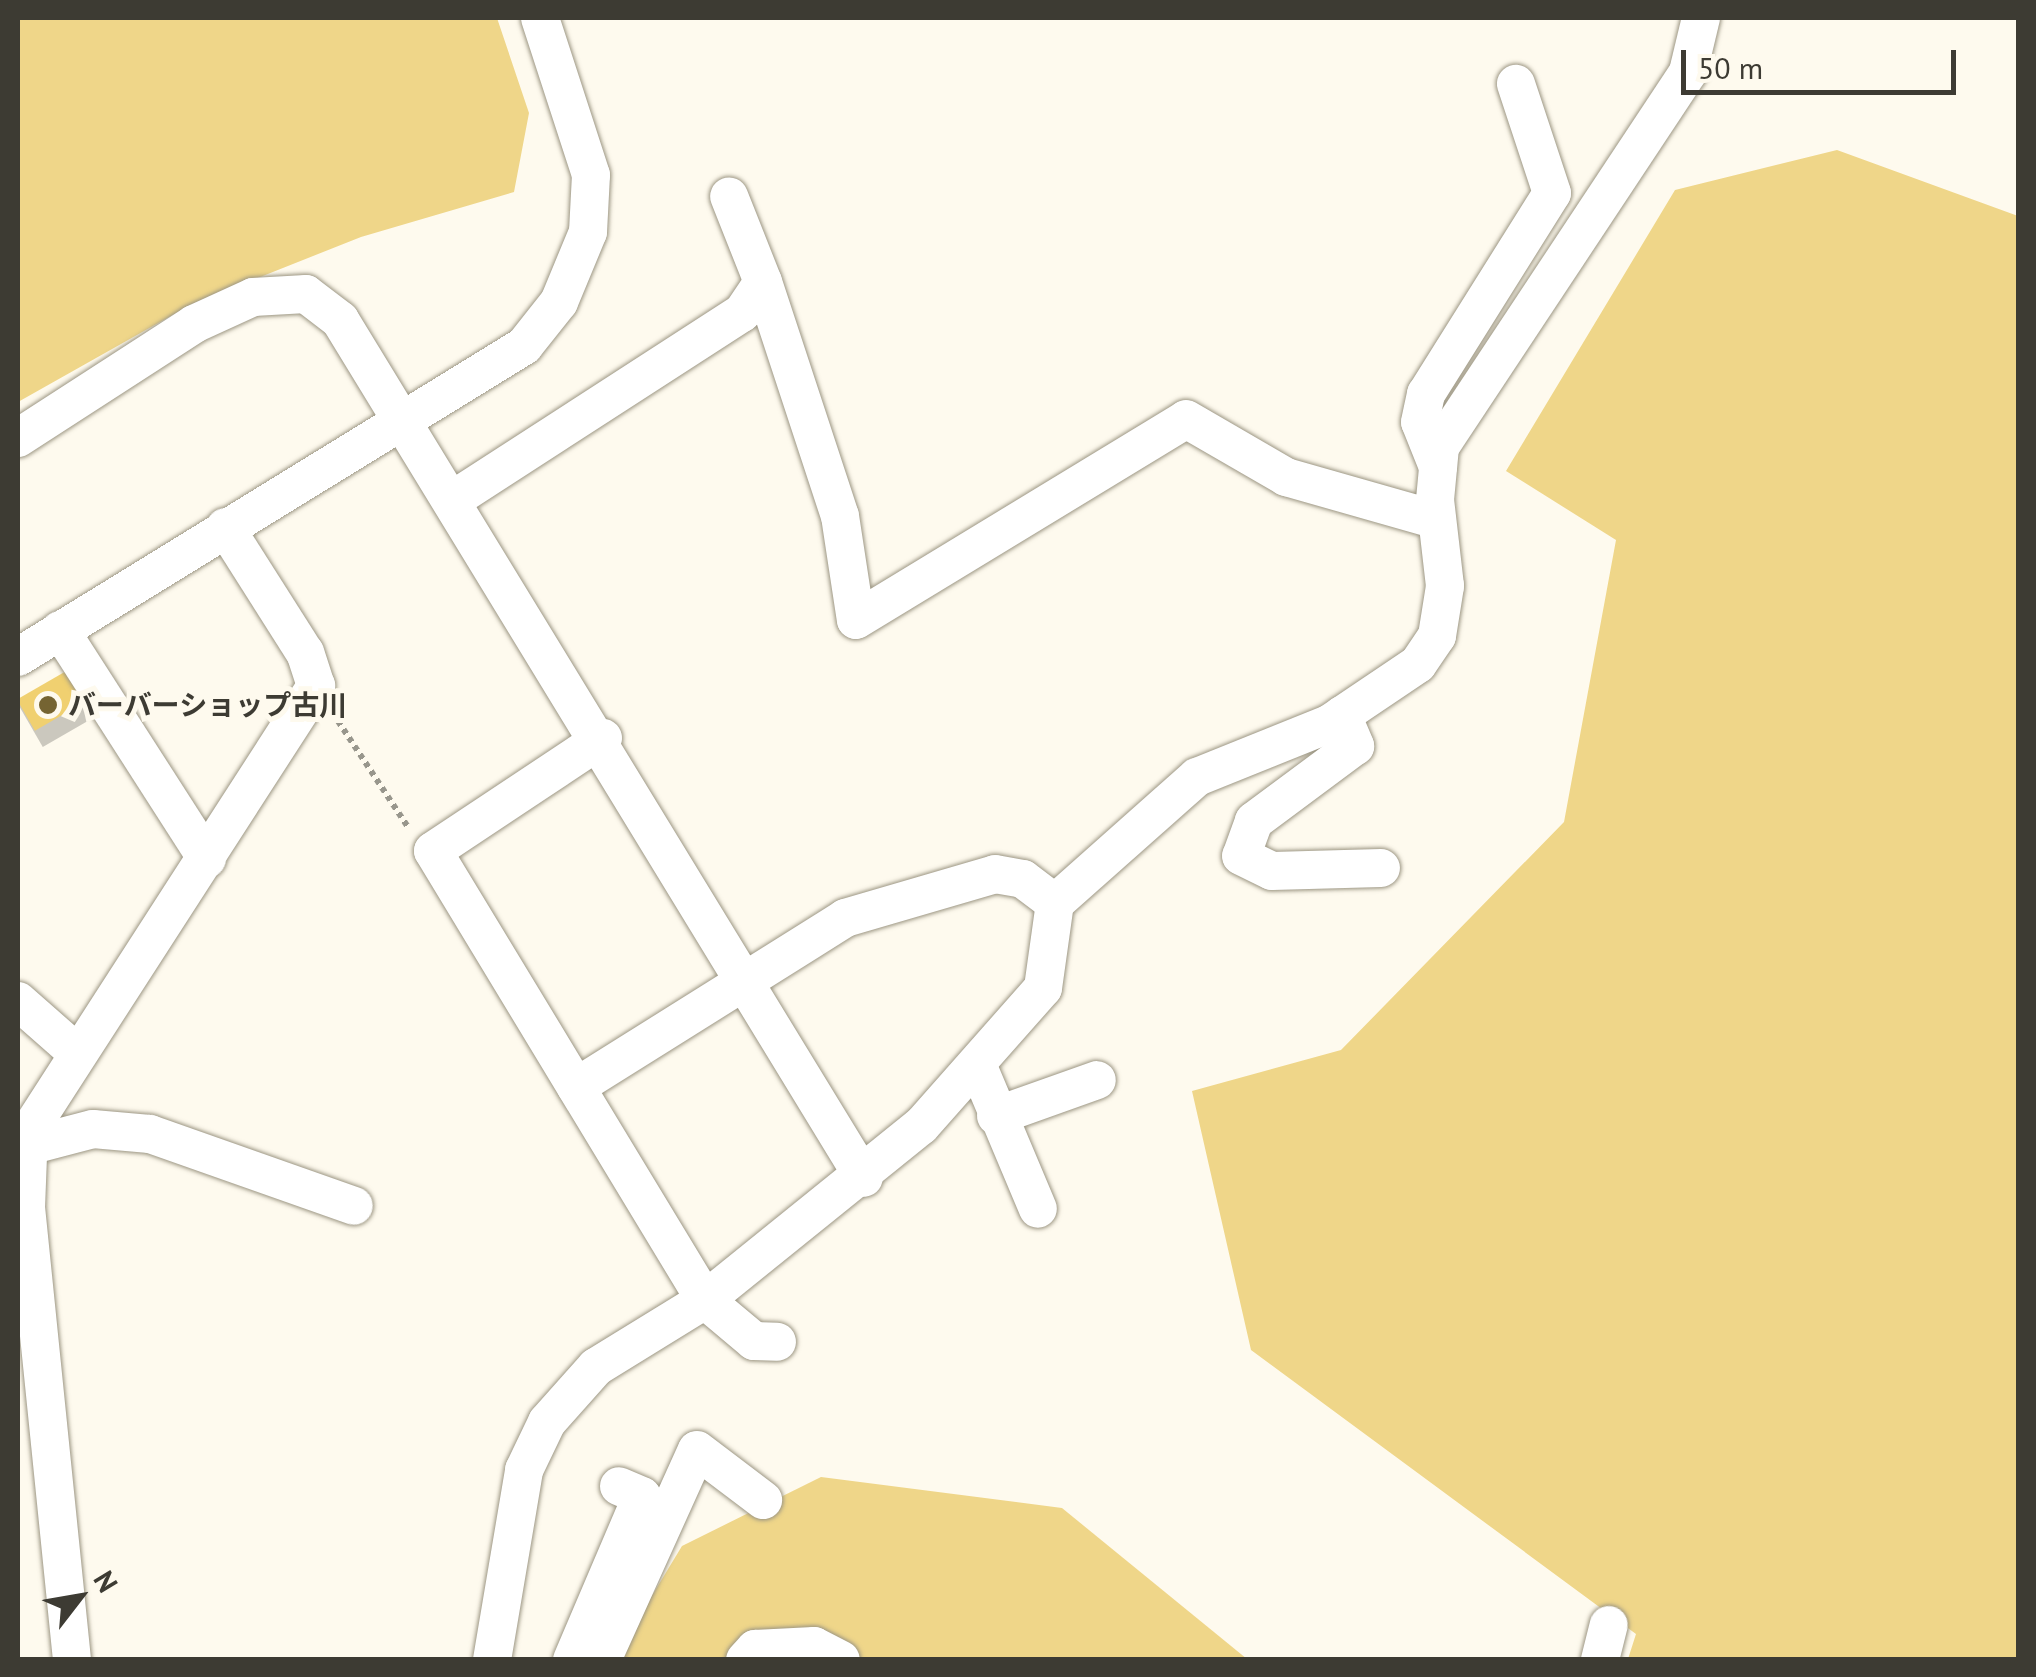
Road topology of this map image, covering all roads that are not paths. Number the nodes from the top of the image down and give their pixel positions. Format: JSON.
{"nodes":[{"id":1,"x":540,"y":18,"type":"edge"},
{"id":2,"x":1702,"y":18,"type":"edge"},
{"id":3,"x":1516,"y":84,"type":"dead end"},
{"id":4,"x":729,"y":196,"type":"dead end"},
{"id":5,"x":763,"y":282,"type":"junction"},
{"id":6,"x":403,"y":417,"type":"junction"},
{"id":7,"x":18,"y":438,"type":"edge"},
{"id":8,"x":1438,"y":468,"type":"junction"},
{"id":9,"x":454,"y":499,"type":"junction"},
{"id":10,"x":1437,"y":520,"type":"junction"},
{"id":11,"x":224,"y":527,"type":"junction"},
{"id":12,"x":60,"y":630,"type":"junction"},
{"id":13,"x":18,"y":657,"type":"edge"},
{"id":14,"x":1342,"y":715,"type":"junction"},
{"id":15,"x":603,"y":738,"type":"junction"},
{"id":16,"x":207,"y":859,"type":"junction"},
{"id":17,"x":1381,"y":868,"type":"dead end"},
{"id":18,"x":1055,"y":903,"type":"junction"},
{"id":19,"x":746,"y":979,"type":"junction"},
{"id":20,"x":18,"y":1001,"type":"edge"},
{"id":21,"x":75,"y":1051,"type":"junction"},
{"id":22,"x":976,"y":1064,"type":"junction"},
{"id":23,"x":1097,"y":1080,"type":"dead end"},
{"id":24,"x":576,"y":1086,"type":"junction"},
{"id":25,"x":996,"y":1116,"type":"junction"},
{"id":26,"x":28,"y":1146,"type":"junction"},
{"id":27,"x":864,"y":1178,"type":"junction"},
{"id":28,"x":354,"y":1206,"type":"dead end"},
{"id":29,"x":1038,"y":1209,"type":"dead end"},
{"id":30,"x":705,"y":1300,"type":"junction"},
{"id":31,"x":778,"y":1342,"type":"dead end"},
{"id":32,"x":619,"y":1486,"type":"dead end"},
{"id":33,"x":763,"y":1500,"type":"dead end"},
{"id":34,"x":72,"y":1660,"type":"edge"},
{"id":35,"x":492,"y":1660,"type":"edge"},
{"id":36,"x":572,"y":1660,"type":"edge"},
{"id":37,"x":602,"y":1660,"type":"edge"},
{"id":38,"x":745,"y":1660,"type":"edge"},
{"id":39,"x":840,"y":1660,"type":"edge"}],
"edges":[{"from":1,"to":6,"type":"street"},
{"from":2,"to":8,"type":"street"},
{"from":3,"to":8,"type":"street"},
{"from":4,"to":5,"type":"street"},
{"from":5,"to":9,"type":"street"},
{"from":5,"to":10,"type":"street"},
{"from":6,"to":7,"type":"street"},
{"from":6,"to":9,"type":"street"},
{"from":6,"to":11,"type":"street"},
{"from":8,"to":10,"type":"street"},
{"from":9,"to":15,"type":"street"},
{"from":10,"to":14,"type":"street"},
{"from":11,"to":12,"type":"street"},
{"from":11,"to":16,"type":"street"},
{"from":12,"to":13,"type":"street"},
{"from":12,"to":16,"type":"street"},
{"from":14,"to":17,"type":"street"},
{"from":14,"to":18,"type":"street"},
{"from":15,"to":19,"type":"street"},
{"from":15,"to":24,"type":"street"},
{"from":16,"to":21,"type":"street"},
{"from":18,"to":19,"type":"street"},
{"from":18,"to":22,"type":"street"},
{"from":19,"to":24,"type":"street"},
{"from":19,"to":27,"type":"street"},
{"from":20,"to":21,"type":"street"},
{"from":21,"to":26,"type":"street"},
{"from":22,"to":25,"type":"street"},
{"from":22,"to":27,"type":"street"},
{"from":23,"to":25,"type":"street"},
{"from":24,"to":30,"type":"street"},
{"from":25,"to":29,"type":"street"},
{"from":26,"to":28,"type":"street"},
{"from":26,"to":34,"type":"street"},
{"from":27,"to":30,"type":"street"},
{"from":30,"to":31,"type":"street"},
{"from":30,"to":35,"type":"street"},
{"from":32,"to":36,"type":"street"},
{"from":33,"to":37,"type":"street"},
{"from":38,"to":39,"type":"street"}]}
